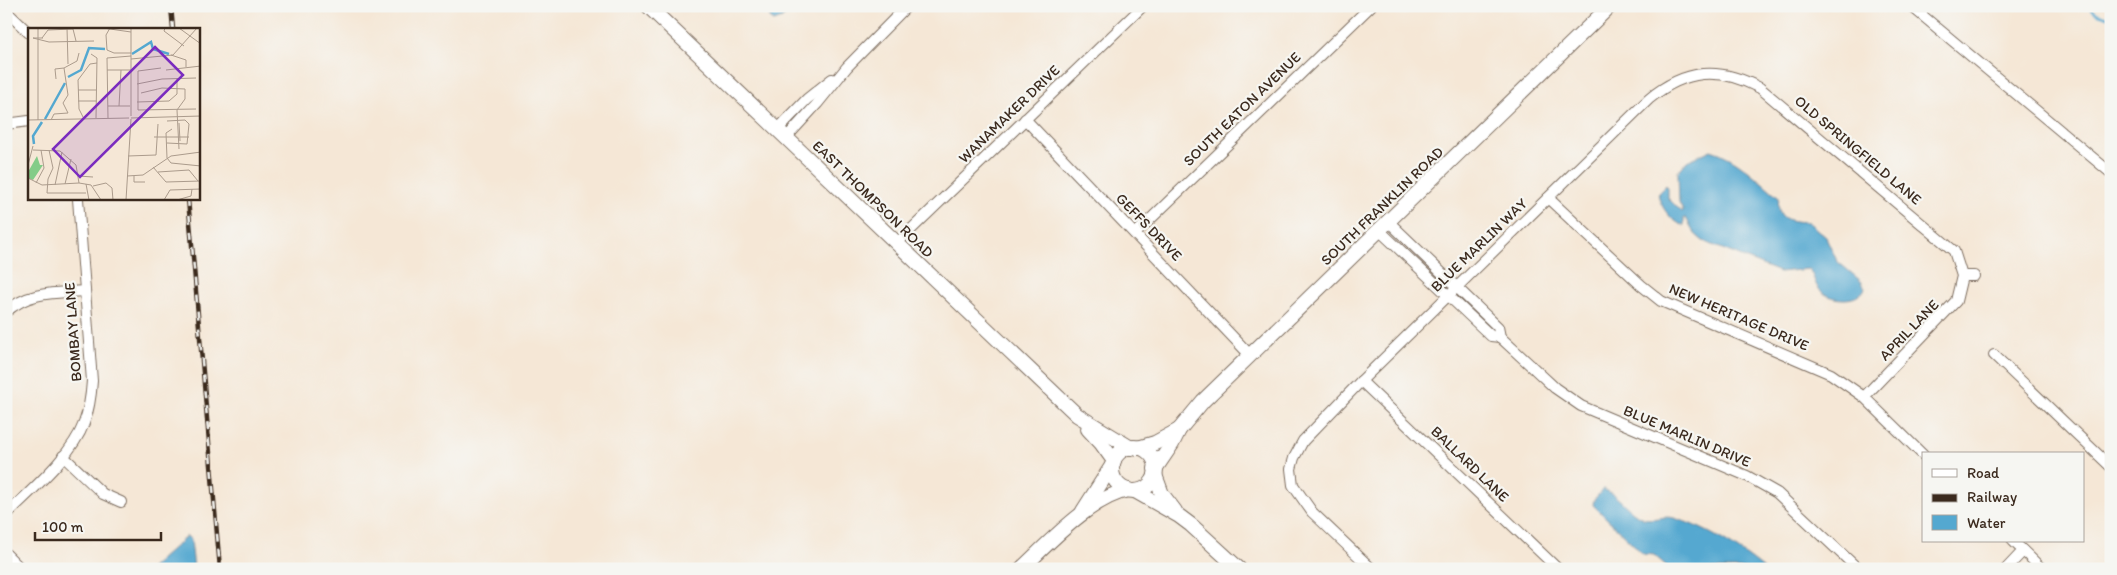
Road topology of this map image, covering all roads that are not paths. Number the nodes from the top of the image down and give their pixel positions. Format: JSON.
{"nodes":[{"id":1,"x":648,"y":6,"type":"edge"},
{"id":2,"x":907,"y":6,"type":"edge"},
{"id":3,"x":1143,"y":6,"type":"edge"},
{"id":4,"x":1371,"y":6,"type":"edge"},
{"id":5,"x":1610,"y":6,"type":"edge"},
{"id":6,"x":1911,"y":6,"type":"edge"},
{"id":7,"x":6,"y":11,"type":"edge"},
{"id":8,"x":28,"y":33,"type":"edge"},
{"id":9,"x":1712,"y":74,"type":"joint"},
{"id":10,"x":1025,"y":119,"type":"junction"},
{"id":11,"x":28,"y":121,"type":"edge"},
{"id":12,"x":6,"y":124,"type":"edge"},
{"id":13,"x":782,"y":134,"type":"junction"},
{"id":14,"x":2111,"y":174,"type":"edge"},
{"id":15,"x":1548,"y":198,"type":"junction"},
{"id":16,"x":78,"y":200,"type":"edge"},
{"id":17,"x":1384,"y":227,"type":"junction"},
{"id":18,"x":1135,"y":234,"type":"junction"},
{"id":19,"x":897,"y":243,"type":"junction"},
{"id":20,"x":1962,"y":276,"type":"junction"},
{"id":21,"x":1974,"y":276,"type":"dead end"},
{"id":22,"x":1457,"y":288,"type":"junction"},
{"id":23,"x":85,"y":291,"type":"junction"},
{"id":24,"x":1448,"y":296,"type":"junction"},
{"id":25,"x":6,"y":312,"type":"edge"},
{"id":26,"x":1500,"y":337,"type":"junction"},
{"id":27,"x":1250,"y":355,"type":"junction"},
{"id":28,"x":1994,"y":355,"type":"dead end"},
{"id":29,"x":1361,"y":381,"type":"junction"},
{"id":30,"x":1864,"y":397,"type":"junction"},
{"id":31,"x":1077,"y":415,"type":"junction"},
{"id":32,"x":1179,"y":430,"type":"junction"},
{"id":33,"x":1134,"y":448,"type":"junction"},
{"id":34,"x":1922,"y":454,"type":"edge"},
{"id":35,"x":63,"y":456,"type":"junction"},
{"id":36,"x":1113,"y":463,"type":"junction"},
{"id":37,"x":2111,"y":467,"type":"edge"},
{"id":38,"x":1155,"y":472,"type":"junction"},
{"id":39,"x":1132,"y":490,"type":"junction"},
{"id":40,"x":121,"y":502,"type":"dead end"},
{"id":41,"x":1082,"y":514,"type":"junction"},
{"id":42,"x":6,"y":515,"type":"edge"},
{"id":43,"x":1179,"y":516,"type":"junction"},
{"id":44,"x":2014,"y":542,"type":"edge"},
{"id":45,"x":2024,"y":551,"type":"junction"},
{"id":46,"x":6,"y":554,"type":"edge"},
{"id":47,"x":21,"y":569,"type":"edge"},
{"id":48,"x":1021,"y":569,"type":"edge"},
{"id":49,"x":1239,"y":569,"type":"edge"},
{"id":50,"x":1372,"y":569,"type":"edge"},
{"id":51,"x":1558,"y":569,"type":"edge"},
{"id":52,"x":1858,"y":569,"type":"edge"},
{"id":53,"x":2006,"y":569,"type":"edge"},
{"id":54,"x":2042,"y":569,"type":"edge"}],
"edges":[{"from":1,"to":13,"type":"main road","name":"EAST THOMPSON ROAD"},
{"from":2,"to":13,"type":"street"},
{"from":3,"to":10,"type":"street","name":"WANAMAKER DRIVE"},
{"from":4,"to":18,"type":"street","name":"SOUTH EATON AVENUE"},
{"from":5,"to":17,"type":"main road","name":"SOUTH FRANKLIN ROAD"},
{"from":6,"to":14,"type":"street"},
{"from":7,"to":8,"type":"street"},
{"from":9,"to":15,"type":"street","name":"BLUE MARLIN WAY"},
{"from":9,"to":20,"type":"street","name":"OLD SPRINGFIELD LANE"},
{"from":10,"to":18,"type":"street","name":"GEFFS DRIVE"},
{"from":10,"to":19,"type":"street","name":"WANAMAKER DRIVE"},
{"from":11,"to":12,"type":"street"},
{"from":13,"to":19,"type":"main road","name":"EAST THOMPSON ROAD"},
{"from":15,"to":22,"type":"street","name":"BLUE MARLIN WAY"},
{"from":15,"to":30,"type":"street","name":"NEW HERITAGE DRIVE"},
{"from":16,"to":23,"type":"street","name":"BOMBAY LANE"},
{"from":17,"to":22,"type":"street","name":"BLUE MARLIN DRIVE"},
{"from":17,"to":24,"type":"street","name":"BLUE MARLIN DRIVE"},
{"from":17,"to":27,"type":"main road","name":"SOUTH FRANKLIN ROAD"},
{"from":18,"to":27,"type":"street","name":"GEFFS DRIVE"},
{"from":19,"to":31,"type":"main road","name":"EAST THOMPSON ROAD"},
{"from":20,"to":21,"type":"street"},
{"from":20,"to":30,"type":"street","name":"APRIL LANE"},
{"from":22,"to":24,"type":"street","name":"BLUE MARLIN WAY"},
{"from":22,"to":26,"type":"street","name":"BLUE MARLIN DRIVE"},
{"from":23,"to":25,"type":"street"},
{"from":23,"to":35,"type":"street","name":"BOMBAY LANE"},
{"from":24,"to":26,"type":"street","name":"BLUE MARLIN DRIVE"},
{"from":24,"to":29,"type":"street","name":"BLUE MARLIN WAY"},
{"from":26,"to":52,"type":"street","name":"BLUE MARLIN DRIVE"},
{"from":27,"to":32,"type":"main road","name":"SOUTH FRANKLIN ROAD"},
{"from":28,"to":37,"type":"street"},
{"from":29,"to":50,"type":"street","name":"BLUE MARLIN WAY"},
{"from":29,"to":51,"type":"street","name":"BALLARD LANE"},
{"from":30,"to":34,"type":"street","name":"NEW HERITAGE DRIVE"},
{"from":31,"to":33,"type":"main road","name":"EAST THOMPSON ROAD"},
{"from":31,"to":36,"type":"main road","name":"EAST THOMPSON ROAD"},
{"from":32,"to":33,"type":"main road","name":"SOUTH FRANKLIN ROAD"},
{"from":32,"to":38,"type":"main road","name":"SOUTH FRANKLIN ROAD"},
{"from":33,"to":36,"type":"main road"},
{"from":33,"to":38,"type":"main road"},
{"from":35,"to":40,"type":"street"},
{"from":35,"to":42,"type":"street","name":"BOMBAY LANE"},
{"from":36,"to":39,"type":"main road"},
{"from":36,"to":41,"type":"main road"},
{"from":38,"to":39,"type":"main road"},
{"from":38,"to":43,"type":"main road"},
{"from":39,"to":41,"type":"main road"},
{"from":39,"to":43,"type":"main road"},
{"from":41,"to":48,"type":"main road"},
{"from":43,"to":49,"type":"main road"},
{"from":44,"to":45,"type":"street"},
{"from":45,"to":53,"type":"street"},
{"from":45,"to":54,"type":"street"},
{"from":46,"to":47,"type":"street"}]}
